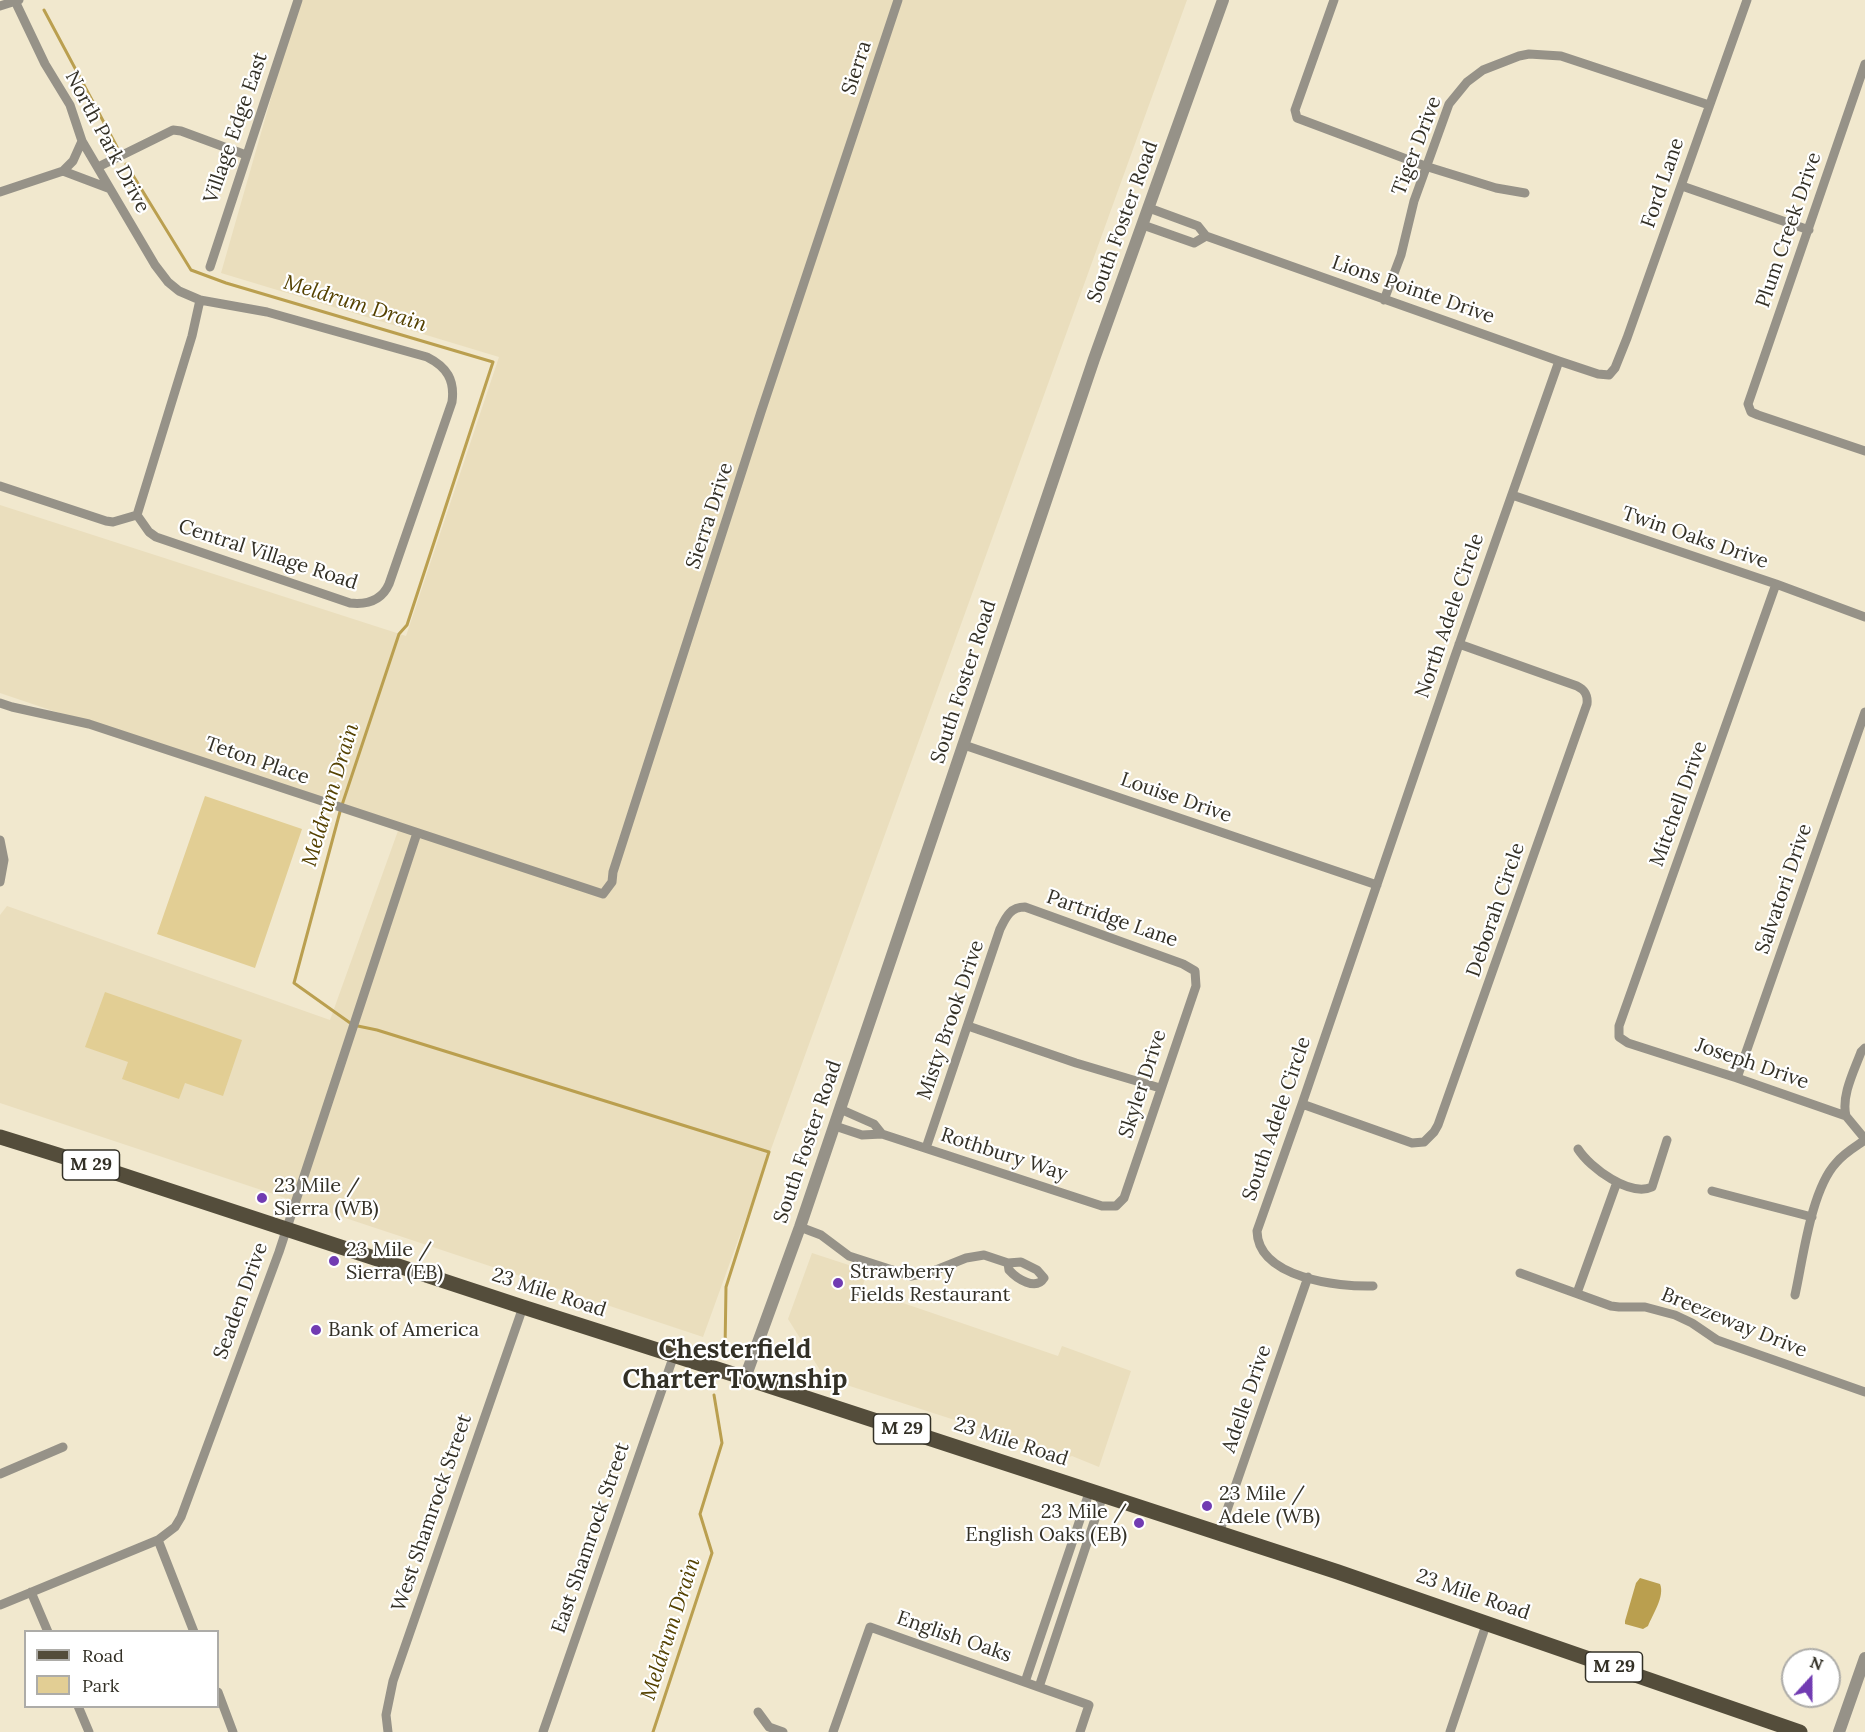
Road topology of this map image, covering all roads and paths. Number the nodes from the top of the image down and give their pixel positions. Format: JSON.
{"nodes":[{"id":1,"x":298,"y":0,"type":"edge"},
{"id":2,"x":898,"y":0,"type":"edge"},
{"id":3,"x":1222,"y":0,"type":"edge"},
{"id":4,"x":1334,"y":0,"type":"edge"},
{"id":5,"x":1747,"y":0,"type":"edge"},
{"id":6,"x":17,"y":1,"type":"edge"},
{"id":7,"x":0,"y":6,"type":"edge"},
{"id":8,"x":1865,"y":64,"type":"edge"},
{"id":9,"x":1709,"y":105,"type":"junction"},
{"id":10,"x":82,"y":141,"type":"junction"},
{"id":11,"x":850,"y":147,"type":"joint"},
{"id":12,"x":246,"y":154,"type":"junction"},
{"id":13,"x":1425,"y":166,"type":"junction"},
{"id":14,"x":98,"y":167,"type":"junction"},
{"id":15,"x":63,"y":171,"type":"junction"},
{"id":16,"x":1682,"y":186,"type":"junction"},
{"id":17,"x":108,"y":188,"type":"junction"},
{"id":18,"x":0,"y":192,"type":"edge"},
{"id":19,"x":1525,"y":193,"type":"dead end"},
{"id":20,"x":1149,"y":208,"type":"junction"},
{"id":21,"x":1143,"y":225,"type":"junction"},
{"id":22,"x":1809,"y":230,"type":"junction"},
{"id":23,"x":1206,"y":236,"type":"junction"},
{"id":24,"x":210,"y":267,"type":"dead end"},
{"id":25,"x":200,"y":300,"type":"junction"},
{"id":26,"x":1384,"y":300,"type":"junction"},
{"id":27,"x":1559,"y":361,"type":"junction"},
{"id":28,"x":1609,"y":375,"type":"joint"},
{"id":29,"x":450,"y":377,"type":"joint"},
{"id":30,"x":1865,"y":451,"type":"edge"},
{"id":31,"x":0,"y":486,"type":"edge"},
{"id":32,"x":1512,"y":495,"type":"junction"},
{"id":33,"x":137,"y":515,"type":"junction"},
{"id":34,"x":1776,"y":584,"type":"junction"},
{"id":35,"x":1865,"y":617,"type":"edge"},
{"id":36,"x":1459,"y":644,"type":"junction"},
{"id":37,"x":0,"y":703,"type":"edge"},
{"id":38,"x":1865,"y":712,"type":"edge"},
{"id":39,"x":964,"y":745,"type":"junction"},
{"id":40,"x":417,"y":833,"type":"junction"},
{"id":41,"x":0,"y":840,"type":"edge"},
{"id":42,"x":0,"y":882,"type":"edge"},
{"id":43,"x":1377,"y":885,"type":"junction"},
{"id":44,"x":603,"y":894,"type":"joint"},
{"id":45,"x":1015,"y":909,"type":"joint"},
{"id":46,"x":1195,"y":971,"type":"joint"},
{"id":47,"x":968,"y":1026,"type":"junction"},
{"id":48,"x":1618,"y":1037,"type":"joint"},
{"id":49,"x":1865,"y":1048,"type":"edge"},
{"id":50,"x":1737,"y":1078,"type":"junction"},
{"id":51,"x":1160,"y":1088,"type":"junction"},
{"id":52,"x":1302,"y":1104,"type":"junction"},
{"id":53,"x":840,"y":1109,"type":"junction"},
{"id":54,"x":1846,"y":1116,"type":"junction"},
{"id":55,"x":835,"y":1126,"type":"junction"},
{"id":56,"x":882,"y":1134,"type":"junction"},
{"id":57,"x":0,"y":1137,"type":"edge"},
{"id":58,"x":1667,"y":1140,"type":"dead end"},
{"id":59,"x":1865,"y":1140,"type":"edge"},
{"id":60,"x":926,"y":1148,"type":"junction"},
{"id":61,"x":1578,"y":1149,"type":"dead end"},
{"id":62,"x":1617,"y":1182,"type":"junction"},
{"id":63,"x":1712,"y":1191,"type":"dead end"},
{"id":64,"x":1116,"y":1206,"type":"joint"},
{"id":65,"x":1812,"y":1217,"type":"junction"},
{"id":66,"x":800,"y":1227,"type":"junction"},
{"id":67,"x":286,"y":1229,"type":"junction"},
{"id":68,"x":1008,"y":1263,"type":"junction"},
{"id":69,"x":1520,"y":1273,"type":"dead end"},
{"id":70,"x":1308,"y":1278,"type":"junction"},
{"id":71,"x":1373,"y":1286,"type":"dead end"},
{"id":72,"x":1577,"y":1293,"type":"junction"},
{"id":73,"x":1795,"y":1295,"type":"dead end"},
{"id":74,"x":523,"y":1307,"type":"junction"},
{"id":75,"x":674,"y":1355,"type":"junction"},
{"id":76,"x":745,"y":1378,"type":"junction"},
{"id":77,"x":1865,"y":1392,"type":"edge"},
{"id":78,"x":63,"y":1447,"type":"dead end"},
{"id":79,"x":0,"y":1474,"type":"edge"},
{"id":80,"x":1097,"y":1492,"type":"junction"},
{"id":81,"x":1219,"y":1533,"type":"junction"},
{"id":82,"x":158,"y":1540,"type":"junction"},
{"id":83,"x":31,"y":1592,"type":"junction"},
{"id":84,"x":0,"y":1605,"type":"edge"},
{"id":85,"x":1487,"y":1622,"type":"junction"},
{"id":86,"x":47,"y":1630,"type":"edge"},
{"id":87,"x":193,"y":1630,"type":"edge"},
{"id":88,"x":1865,"y":1658,"type":"edge"},
{"id":89,"x":1025,"y":1682,"type":"junction"},
{"id":90,"x":1039,"y":1687,"type":"junction"},
{"id":91,"x":219,"y":1695,"type":"edge"},
{"id":92,"x":78,"y":1708,"type":"edge"},
{"id":93,"x":758,"y":1712,"type":"dead end"},
{"id":94,"x":89,"y":1732,"type":"edge"},
{"id":95,"x":233,"y":1732,"type":"edge"},
{"id":96,"x":388,"y":1732,"type":"edge"},
{"id":97,"x":543,"y":1732,"type":"edge"},
{"id":98,"x":783,"y":1732,"type":"edge"},
{"id":99,"x":833,"y":1732,"type":"edge"},
{"id":100,"x":1080,"y":1732,"type":"edge"},
{"id":101,"x":1450,"y":1732,"type":"edge"},
{"id":102,"x":1800,"y":1732,"type":"edge"},
{"id":103,"x":1839,"y":1732,"type":"edge"}],
"edges":[{"from":1,"to":12,"type":"street","name":"Village Edge East"},
{"from":2,"to":11,"type":"street","name":"Sierra"},
{"from":3,"to":20,"type":"street","name":"South Foster Road"},
{"from":4,"to":13,"type":"street"},
{"from":5,"to":9,"type":"street","name":"Ford Lane"},
{"from":6,"to":7,"type":"street"},
{"from":6,"to":10,"type":"street","name":"North Park Drive"},
{"from":8,"to":22,"type":"street","name":"Plum Creek Drive"},
{"from":9,"to":13,"type":"street","name":"Tiger Drive"},
{"from":9,"to":16,"type":"street","name":"Ford Lane"},
{"from":10,"to":14,"type":"street","name":"North Park Drive"},
{"from":10,"to":15,"type":"street"},
{"from":11,"to":44,"type":"street","name":"Sierra Drive"},
{"from":12,"to":14,"type":"street"},
{"from":12,"to":24,"type":"street","name":"Village Edge East"},
{"from":13,"to":19,"type":"street"},
{"from":13,"to":26,"type":"street","name":"Tiger Drive"},
{"from":14,"to":17,"type":"street","name":"North Park Drive"},
{"from":15,"to":17,"type":"street"},
{"from":15,"to":18,"type":"street"},
{"from":16,"to":22,"type":"street"},
{"from":16,"to":28,"type":"street","name":"Ford Lane"},
{"from":17,"to":25,"type":"street","name":"North Park Drive"},
{"from":20,"to":21,"type":"street","name":"South Foster Road"},
{"from":20,"to":23,"type":"street"},
{"from":21,"to":23,"type":"street"},
{"from":21,"to":39,"type":"street","name":"South Foster Road"},
{"from":22,"to":30,"type":"street","name":"Plum Creek Drive"},
{"from":23,"to":26,"type":"street","name":"Lions Pointe Drive"},
{"from":25,"to":29,"type":"street","name":"North Park Drive"},
{"from":25,"to":33,"type":"street"},
{"from":26,"to":27,"type":"street","name":"Lions Pointe Drive"},
{"from":27,"to":28,"type":"street","name":"Lions Pointe Drive"},
{"from":27,"to":32,"type":"street","name":"North Adele Circle"},
{"from":29,"to":33,"type":"street","name":"Central Village Road"},
{"from":31,"to":33,"type":"street"},
{"from":32,"to":34,"type":"street","name":"Twin Oaks Drive"},
{"from":32,"to":36,"type":"street","name":"North Adele Circle"},
{"from":34,"to":35,"type":"street","name":"Twin Oaks Drive"},
{"from":34,"to":48,"type":"street","name":"Mitchell Drive"},
{"from":36,"to":43,"type":"street","name":"North Adele Circle"},
{"from":36,"to":52,"type":"street","name":"Deborah Circle"},
{"from":37,"to":40,"type":"street","name":"Teton Place"},
{"from":38,"to":50,"type":"street","name":"Salvatori Drive"},
{"from":39,"to":43,"type":"street","name":"Louise Drive"},
{"from":39,"to":53,"type":"street","name":"South Foster Road"},
{"from":40,"to":44,"type":"street","name":"Teton Place"},
{"from":40,"to":67,"type":"street","name":"Seaden Drive"},
{"from":41,"to":42,"type":"street"},
{"from":43,"to":52,"type":"street","name":"South Adele Circle"},
{"from":45,"to":46,"type":"street","name":"Partridge Lane"},
{"from":45,"to":47,"type":"street","name":"Misty Brook Drive"},
{"from":46,"to":51,"type":"street","name":"Skyler Drive"},
{"from":47,"to":51,"type":"street"},
{"from":47,"to":60,"type":"street","name":"Misty Brook Drive"},
{"from":48,"to":50,"type":"street","name":"Joseph Drive"},
{"from":49,"to":54,"type":"street"},
{"from":50,"to":54,"type":"street","name":"Joseph Drive"},
{"from":51,"to":64,"type":"street","name":"Skyler Drive"},
{"from":52,"to":70,"type":"street","name":"South Adele Circle"},
{"from":53,"to":55,"type":"street","name":"South Foster Road"},
{"from":53,"to":56,"type":"street","name":"Rothbury Way"},
{"from":54,"to":59,"type":"street"},
{"from":55,"to":56,"type":"street","name":"Rothbury Way"},
{"from":55,"to":66,"type":"street","name":"South Foster Road"},
{"from":56,"to":60,"type":"street","name":"Rothbury Way"},
{"from":57,"to":67,"type":"main road","name":"23 Mile Road","number":"M 29"},
{"from":58,"to":62,"type":"street"},
{"from":59,"to":65,"type":"street"},
{"from":60,"to":64,"type":"street","name":"Rothbury Way"},
{"from":61,"to":62,"type":"street"},
{"from":62,"to":72,"type":"street"},
{"from":63,"to":65,"type":"street"},
{"from":65,"to":73,"type":"street"},
{"from":66,"to":68,"type":"street"},
{"from":66,"to":76,"type":"street","name":"South Foster Road"},
{"from":67,"to":74,"type":"main road","name":"23 Mile Road","number":"M 29"},
{"from":67,"to":82,"type":"street","name":"Seaden Drive"},
{"from":68,"to":68,"type":"street"},
{"from":69,"to":72,"type":"street","name":"Breezeway Drive"},
{"from":70,"to":71,"type":"street","name":"South Adele Circle"},
{"from":70,"to":81,"type":"street","name":"Adelle Drive"},
{"from":72,"to":77,"type":"street","name":"Breezeway Drive"},
{"from":74,"to":75,"type":"main road","name":"23 Mile Road","number":"M 29"},
{"from":74,"to":96,"type":"street","name":"West Shamrock Street"},
{"from":75,"to":76,"type":"main road","name":"23 Mile Road","number":"M 29"},
{"from":75,"to":97,"type":"street","name":"East Shamrock Street"},
{"from":76,"to":80,"type":"main road","name":"23 Mile Road","number":"M 29"},
{"from":78,"to":79,"type":"street"},
{"from":80,"to":81,"type":"main road","name":"23 Mile Road","number":"M 29"},
{"from":80,"to":89,"type":"street","name":"English Oaks"},
{"from":80,"to":90,"type":"street"},
{"from":81,"to":85,"type":"main road","name":"23 Mile Road","number":"M 29"},
{"from":82,"to":83,"type":"street","name":"Seaden Drive"},
{"from":82,"to":87,"type":"street"},
{"from":83,"to":84,"type":"street","name":"Seaden Drive"},
{"from":83,"to":86,"type":"street"},
{"from":85,"to":101,"type":"street"},
{"from":85,"to":102,"type":"main road","name":"23 Mile Road","number":"M 29"},
{"from":88,"to":103,"type":"street"},
{"from":89,"to":90,"type":"street","name":"English Oaks"},
{"from":89,"to":99,"type":"street","name":"English Oaks"},
{"from":90,"to":100,"type":"street","name":"English Oaks"},
{"from":91,"to":95,"type":"street"},
{"from":92,"to":94,"type":"street"},
{"from":93,"to":98,"type":"street"}]}
